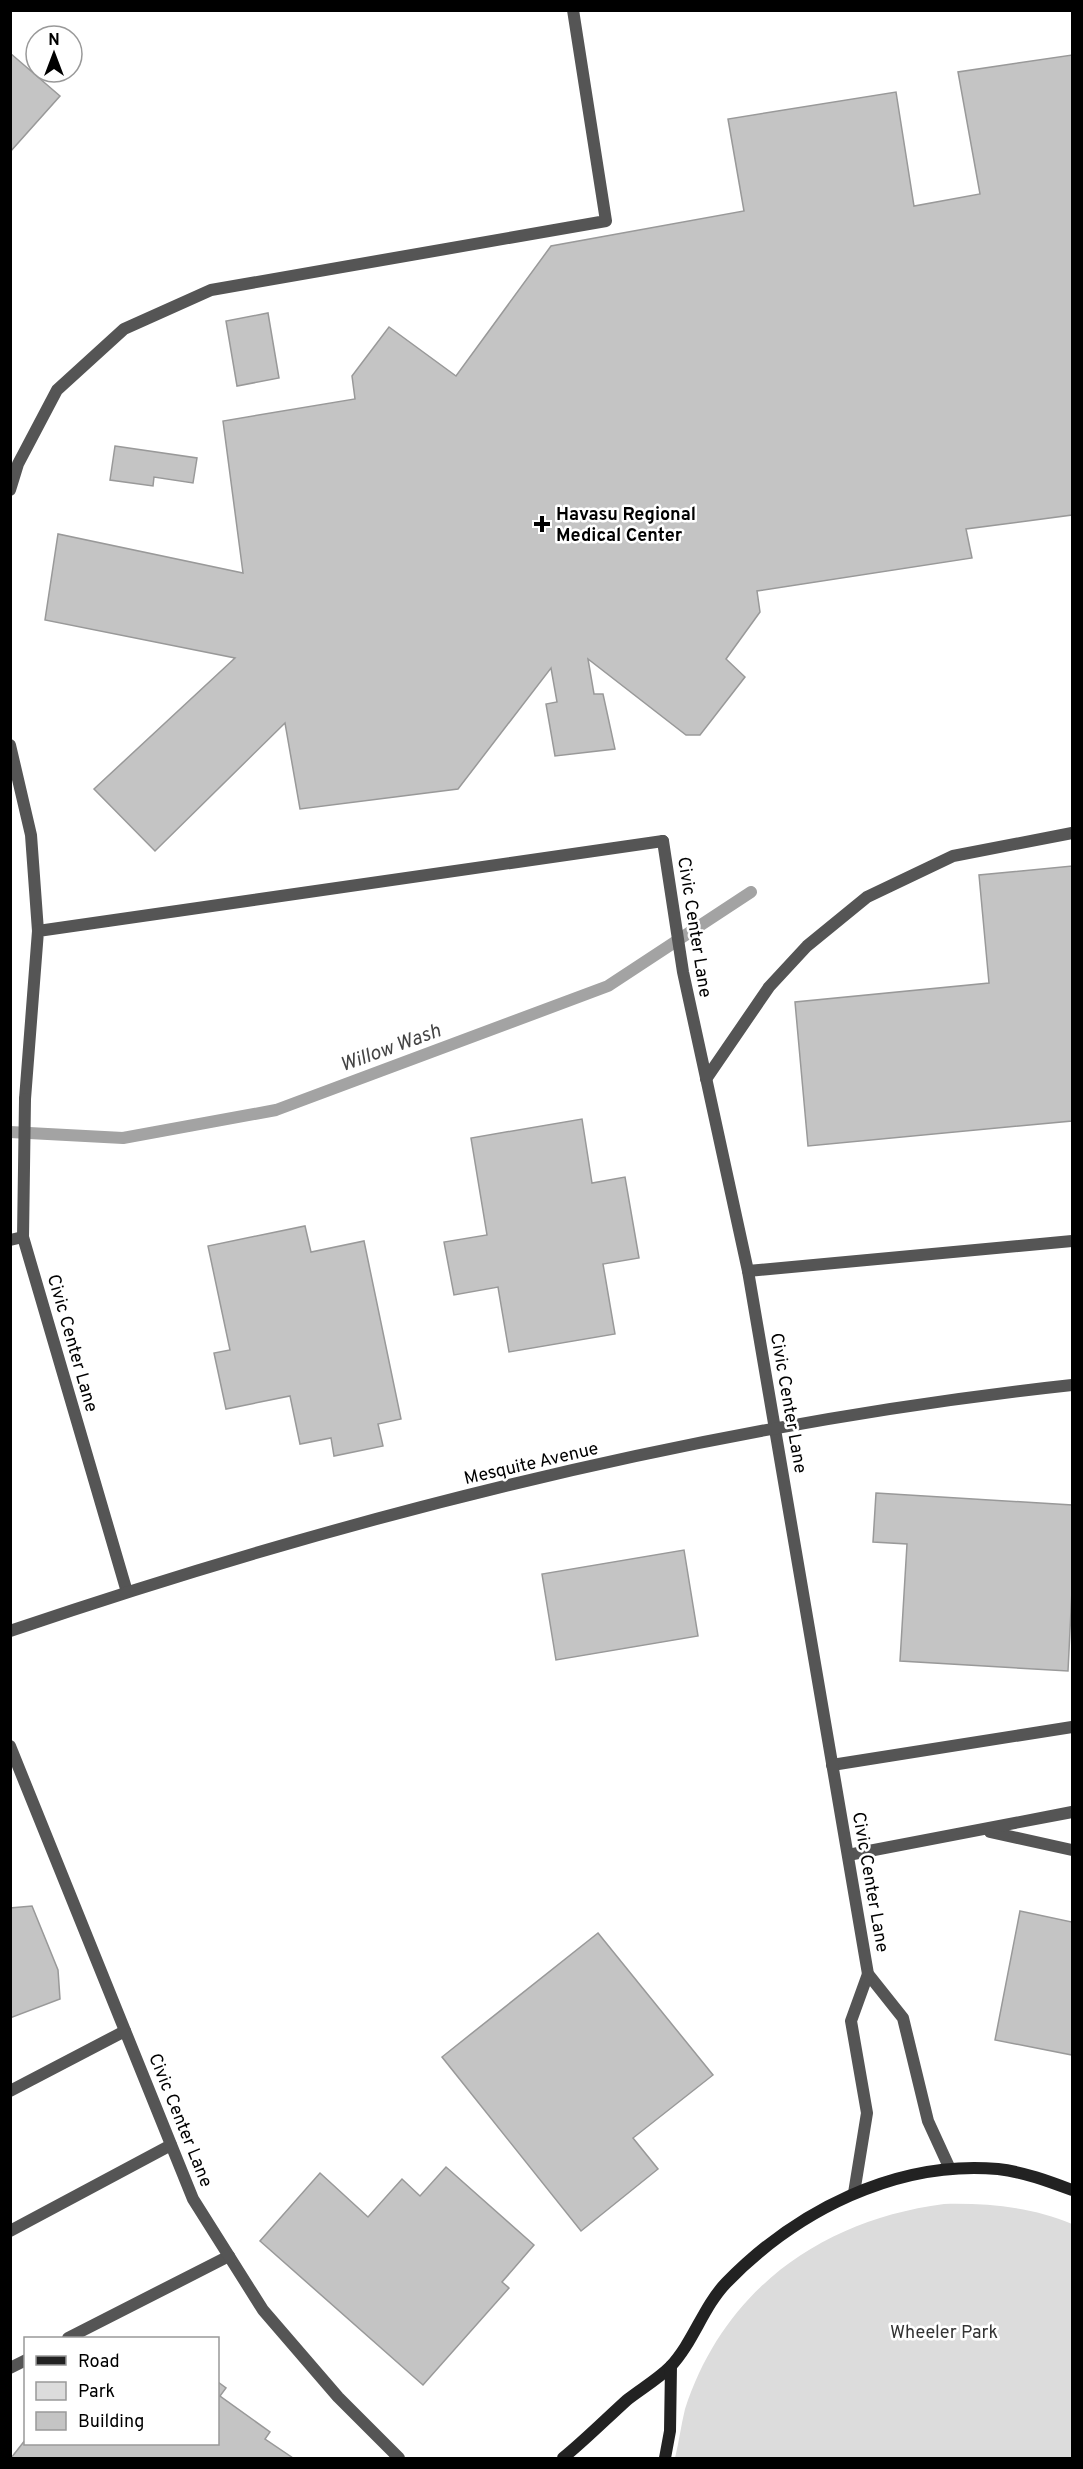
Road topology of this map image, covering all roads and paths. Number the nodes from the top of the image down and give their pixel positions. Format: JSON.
{"nodes":[{"id":1,"x":573,"y":10,"type":"edge"},
{"id":2,"x":10,"y":490,"type":"edge"},
{"id":3,"x":10,"y":745,"type":"edge"},
{"id":4,"x":1072,"y":833,"type":"edge"},
{"id":5,"x":38,"y":931,"type":"junction"},
{"id":6,"x":706,"y":1079,"type":"junction"},
{"id":7,"x":23,"y":1237,"type":"junction"},
{"id":8,"x":10,"y":1240,"type":"edge"},
{"id":9,"x":1072,"y":1240,"type":"edge"},
{"id":10,"x":748,"y":1271,"type":"junction"},
{"id":11,"x":1072,"y":1385,"type":"edge"},
{"id":12,"x":776,"y":1430,"type":"junction"},
{"id":13,"x":127,"y":1592,"type":"junction"},
{"id":14,"x":10,"y":1631,"type":"edge"},
{"id":15,"x":1072,"y":1728,"type":"edge"},
{"id":16,"x":10,"y":1746,"type":"edge"},
{"id":17,"x":832,"y":1765,"type":"junction"},
{"id":18,"x":1072,"y":1812,"type":"edge"},
{"id":19,"x":982,"y":1830,"type":"junction"},
{"id":20,"x":1072,"y":1850,"type":"edge"},
{"id":21,"x":848,"y":1855,"type":"junction"},
{"id":22,"x":868,"y":1974,"type":"junction"},
{"id":23,"x":125,"y":2031,"type":"junction"},
{"id":24,"x":10,"y":2091,"type":"edge"},
{"id":25,"x":171,"y":2145,"type":"junction"},
{"id":26,"x":950,"y":2169,"type":"junction"},
{"id":27,"x":1072,"y":2190,"type":"edge"},
{"id":28,"x":854,"y":2193,"type":"junction"},
{"id":29,"x":10,"y":2231,"type":"edge"},
{"id":30,"x":229,"y":2256,"type":"junction"},
{"id":31,"x":70,"y":2337,"type":"edge"},
{"id":32,"x":24,"y":2361,"type":"edge"},
{"id":33,"x":671,"y":2366,"type":"junction"},
{"id":34,"x":10,"y":2368,"type":"edge"},
{"id":35,"x":399,"y":2458,"type":"edge"},
{"id":36,"x":563,"y":2458,"type":"edge"},
{"id":37,"x":665,"y":2458,"type":"edge"}],
"edges":[{"from":1,"to":2,"type":"street"},
{"from":3,"to":5,"type":"street","name":"Civic Center Lane"},
{"from":4,"to":6,"type":"street"},
{"from":5,"to":6,"type":"street","name":"Civic Center Lane"},
{"from":5,"to":7,"type":"street","name":"Civic Center Lane"},
{"from":6,"to":10,"type":"street","name":"Civic Center Lane"},
{"from":7,"to":8,"type":"street"},
{"from":7,"to":13,"type":"street","name":"Civic Center Lane"},
{"from":9,"to":10,"type":"street"},
{"from":10,"to":12,"type":"street","name":"Civic Center Lane"},
{"from":11,"to":12,"type":"street","name":"Mesquite Avenue"},
{"from":12,"to":13,"type":"street","name":"Mesquite Avenue"},
{"from":12,"to":17,"type":"street","name":"Civic Center Lane"},
{"from":13,"to":14,"type":"street","name":"Mesquite Avenue"},
{"from":15,"to":17,"type":"street"},
{"from":16,"to":23,"type":"street","name":"Civic Center Lane"},
{"from":17,"to":21,"type":"street","name":"Civic Center Lane"},
{"from":18,"to":19,"type":"street"},
{"from":19,"to":20,"type":"street"},
{"from":19,"to":21,"type":"street"},
{"from":21,"to":22,"type":"street","name":"Civic Center Lane"},
{"from":22,"to":26,"type":"street","name":"Civic Center Lane"},
{"from":22,"to":28,"type":"street","name":"Civic Center Lane"},
{"from":23,"to":24,"type":"street"},
{"from":23,"to":25,"type":"street","name":"Civic Center Lane"},
{"from":25,"to":29,"type":"street"},
{"from":25,"to":30,"type":"street","name":"Civic Center Lane"},
{"from":26,"to":27,"type":"main road"},
{"from":26,"to":28,"type":"main road"},
{"from":28,"to":33,"type":"main road"},
{"from":30,"to":31,"type":"street"},
{"from":30,"to":35,"type":"street","name":"Civic Center Lane"},
{"from":32,"to":34,"type":"street"},
{"from":33,"to":36,"type":"main road"},
{"from":33,"to":37,"type":"main road"}]}
